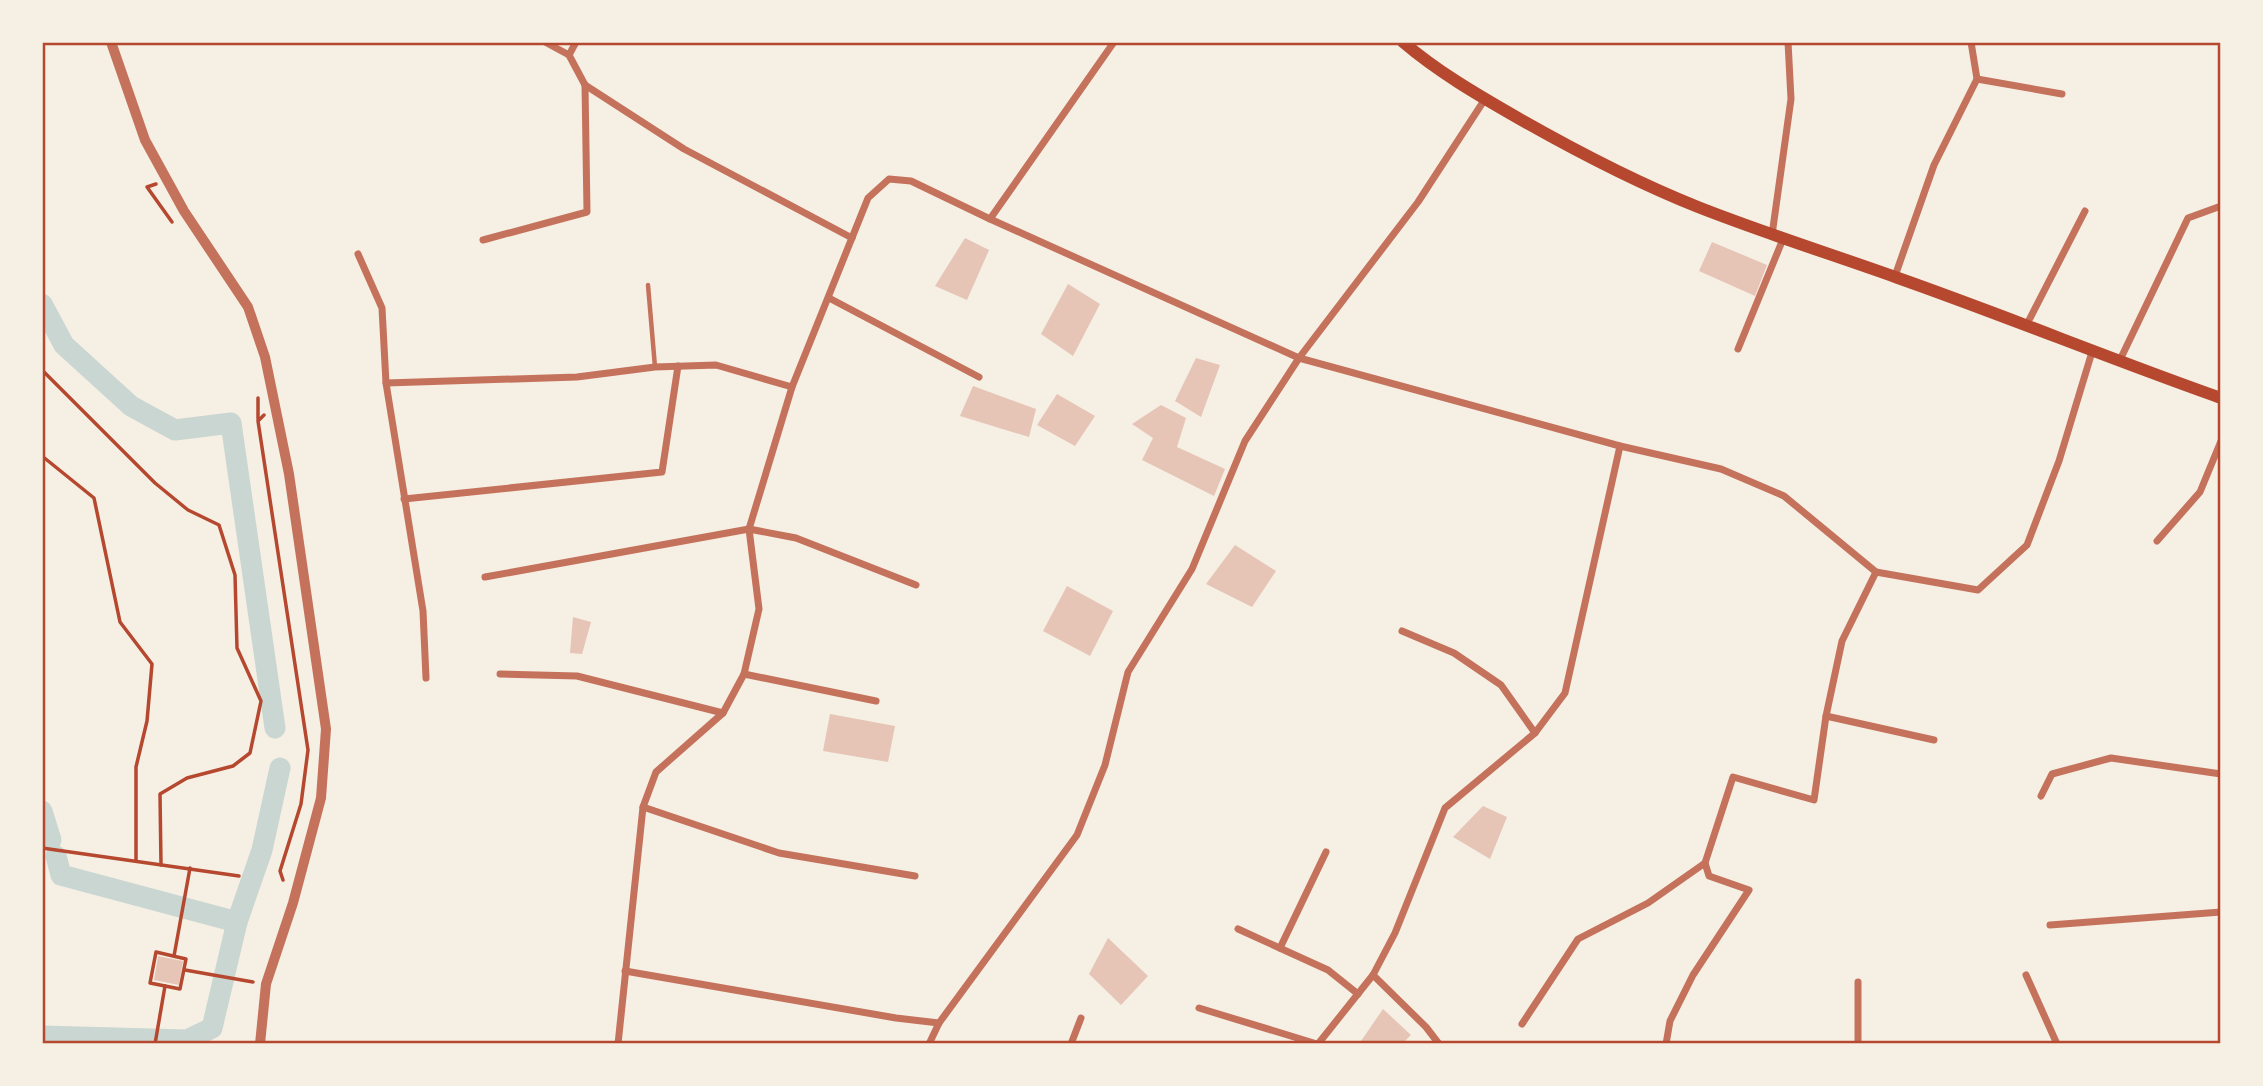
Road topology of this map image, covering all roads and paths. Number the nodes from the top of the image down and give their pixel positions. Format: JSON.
{"nodes":[{"id":1,"x":111,"y":42,"type":"edge"},
{"id":2,"x":544,"y":42,"type":"edge"},
{"id":3,"x":576,"y":42,"type":"edge"},
{"id":4,"x":1114,"y":42,"type":"edge"},
{"id":5,"x":1403,"y":42,"type":"edge"},
{"id":6,"x":1788,"y":42,"type":"edge"},
{"id":7,"x":1971,"y":42,"type":"edge"},
{"id":8,"x":569,"y":55,"type":"junction"},
{"id":9,"x":1977,"y":79,"type":"junction"},
{"id":10,"x":585,"y":85,"type":"junction"},
{"id":11,"x":2062,"y":94,"type":"dead end"},
{"id":12,"x":1485,"y":99,"type":"junction"},
{"id":13,"x":167,"y":180,"type":"junction"},
{"id":14,"x":2221,"y":206,"type":"edge"},
{"id":15,"x":2085,"y":211,"type":"dead end"},
{"id":16,"x":990,"y":219,"type":"junction"},
{"id":17,"x":179,"y":232,"type":"dead end"},
{"id":18,"x":1778,"y":237,"type":"junction"},
{"id":19,"x":852,"y":239,"type":"junction"},
{"id":20,"x":483,"y":240,"type":"dead end"},
{"id":21,"x":358,"y":254,"type":"dead end"},
{"id":22,"x":1895,"y":276,"type":"junction"},
{"id":23,"x":648,"y":285,"type":"dead end"},
{"id":24,"x":829,"y":298,"type":"junction"},
{"id":25,"x":2026,"y":326,"type":"junction"},
{"id":26,"x":1738,"y":349,"type":"dead end"},
{"id":27,"x":2092,"y":352,"type":"junction"},
{"id":28,"x":1299,"y":358,"type":"junction"},
{"id":29,"x":2119,"y":362,"type":"junction"},
{"id":30,"x":678,"y":366,"type":"junction"},
{"id":31,"x":655,"y":368,"type":"junction"},
{"id":32,"x":42,"y":370,"type":"edge"},
{"id":33,"x":979,"y":377,"type":"dead end"},
{"id":34,"x":386,"y":383,"type":"junction"},
{"id":35,"x":258,"y":387,"type":"dead end"},
{"id":36,"x":792,"y":387,"type":"junction"},
{"id":37,"x":2221,"y":398,"type":"edge"},
{"id":38,"x":275,"y":403,"type":"junction"},
{"id":39,"x":258,"y":421,"type":"junction"},
{"id":40,"x":2221,"y":441,"type":"edge"},
{"id":41,"x":1620,"y":446,"type":"junction"},
{"id":42,"x":42,"y":456,"type":"edge"},
{"id":43,"x":404,"y":499,"type":"junction"},
{"id":44,"x":749,"y":529,"type":"junction"},
{"id":45,"x":2157,"y":541,"type":"dead end"},
{"id":46,"x":1876,"y":572,"type":"junction"},
{"id":47,"x":485,"y":577,"type":"dead end"},
{"id":48,"x":916,"y":585,"type":"dead end"},
{"id":49,"x":1402,"y":631,"type":"dead end"},
{"id":50,"x":500,"y":674,"type":"dead end"},
{"id":51,"x":744,"y":674,"type":"junction"},
{"id":52,"x":426,"y":678,"type":"dead end"},
{"id":53,"x":876,"y":701,"type":"dead end"},
{"id":54,"x":723,"y":713,"type":"junction"},
{"id":55,"x":1826,"y":716,"type":"junction"},
{"id":56,"x":1535,"y":733,"type":"junction"},
{"id":57,"x":1934,"y":740,"type":"dead end"},
{"id":58,"x":2221,"y":774,"type":"edge"},
{"id":59,"x":2041,"y":796,"type":"dead end"},
{"id":60,"x":643,"y":807,"type":"junction"},
{"id":61,"x":42,"y":848,"type":"edge"},
{"id":62,"x":1326,"y":852,"type":"dead end"},
{"id":63,"x":135,"y":861,"type":"junction"},
{"id":64,"x":1706,"y":863,"type":"junction"},
{"id":65,"x":161,"y":865,"type":"junction"},
{"id":66,"x":190,"y":868,"type":"junction"},
{"id":67,"x":239,"y":876,"type":"dead end"},
{"id":68,"x":915,"y":876,"type":"dead end"},
{"id":69,"x":293,"y":903,"type":"junction"},
{"id":70,"x":2221,"y":912,"type":"edge"},
{"id":71,"x":2050,"y":925,"type":"dead end"},
{"id":72,"x":1238,"y":929,"type":"dead end"},
{"id":73,"x":1280,"y":948,"type":"junction"},
{"id":74,"x":174,"y":956,"type":"junction"},
{"id":75,"x":184,"y":970,"type":"junction"},
{"id":76,"x":625,"y":971,"type":"junction"},
{"id":77,"x":1373,"y":975,"type":"junction"},
{"id":78,"x":2026,"y":975,"type":"dead end"},
{"id":79,"x":255,"y":982,"type":"dead end"},
{"id":80,"x":1858,"y":982,"type":"dead end"},
{"id":81,"x":165,"y":986,"type":"junction"},
{"id":82,"x":1357,"y":993,"type":"junction"},
{"id":83,"x":1199,"y":1008,"type":"dead end"},
{"id":84,"x":1081,"y":1018,"type":"dead end"},
{"id":85,"x":939,"y":1023,"type":"junction"},
{"id":86,"x":1522,"y":1024,"type":"dead end"},
{"id":87,"x":155,"y":1044,"type":"edge"},
{"id":88,"x":260,"y":1044,"type":"edge"},
{"id":89,"x":618,"y":1044,"type":"edge"},
{"id":90,"x":929,"y":1044,"type":"edge"},
{"id":91,"x":1071,"y":1044,"type":"edge"},
{"id":92,"x":1317,"y":1044,"type":"edge"},
{"id":93,"x":1439,"y":1044,"type":"edge"},
{"id":94,"x":1666,"y":1044,"type":"edge"},
{"id":95,"x":1858,"y":1044,"type":"edge"},
{"id":96,"x":2057,"y":1044,"type":"edge"}],
"edges":[{"from":1,"to":13,"type":"street"},
{"from":2,"to":8,"type":"street"},
{"from":3,"to":8,"type":"street"},
{"from":4,"to":16,"type":"street"},
{"from":5,"to":12,"type":"main road"},
{"from":6,"to":18,"type":"street"},
{"from":7,"to":9,"type":"street"},
{"from":8,"to":10,"type":"street"},
{"from":9,"to":11,"type":"street"},
{"from":9,"to":22,"type":"street"},
{"from":10,"to":19,"type":"street"},
{"from":10,"to":20,"type":"street"},
{"from":12,"to":18,"type":"main road"},
{"from":12,"to":28,"type":"street"},
{"from":13,"to":17,"type":"path"},
{"from":13,"to":38,"type":"street"},
{"from":14,"to":29,"type":"street"},
{"from":15,"to":25,"type":"street"},
{"from":16,"to":19,"type":"street"},
{"from":16,"to":28,"type":"street"},
{"from":18,"to":22,"type":"main road"},
{"from":18,"to":26,"type":"street"},
{"from":19,"to":24,"type":"street"},
{"from":21,"to":34,"type":"street"},
{"from":22,"to":25,"type":"main road"},
{"from":23,"to":31,"type":"lane"},
{"from":24,"to":33,"type":"street"},
{"from":24,"to":36,"type":"street"},
{"from":25,"to":27,"type":"main road"},
{"from":27,"to":29,"type":"main road"},
{"from":27,"to":46,"type":"street"},
{"from":28,"to":41,"type":"street"},
{"from":28,"to":85,"type":"street"},
{"from":29,"to":37,"type":"main road"},
{"from":30,"to":31,"type":"street"},
{"from":30,"to":36,"type":"street"},
{"from":30,"to":43,"type":"street"},
{"from":31,"to":34,"type":"street"},
{"from":32,"to":65,"type":"path"},
{"from":34,"to":43,"type":"street"},
{"from":35,"to":39,"type":"path"},
{"from":36,"to":44,"type":"street"},
{"from":38,"to":39,"type":"path"},
{"from":38,"to":69,"type":"street"},
{"from":39,"to":69,"type":"path"},
{"from":40,"to":45,"type":"street"},
{"from":41,"to":46,"type":"street"},
{"from":41,"to":56,"type":"street"},
{"from":42,"to":63,"type":"path"},
{"from":43,"to":52,"type":"street"},
{"from":44,"to":47,"type":"street"},
{"from":44,"to":48,"type":"street"},
{"from":44,"to":51,"type":"street"},
{"from":46,"to":55,"type":"street"},
{"from":49,"to":56,"type":"street"},
{"from":50,"to":54,"type":"street"},
{"from":51,"to":53,"type":"street"},
{"from":51,"to":54,"type":"street"},
{"from":54,"to":60,"type":"street"},
{"from":55,"to":57,"type":"street"},
{"from":55,"to":64,"type":"street"},
{"from":56,"to":77,"type":"street"},
{"from":58,"to":59,"type":"street"},
{"from":60,"to":68,"type":"street"},
{"from":60,"to":76,"type":"street"},
{"from":61,"to":63,"type":"path"},
{"from":62,"to":73,"type":"street"},
{"from":63,"to":65,"type":"path"},
{"from":64,"to":86,"type":"street"},
{"from":64,"to":94,"type":"street"},
{"from":65,"to":66,"type":"path"},
{"from":66,"to":67,"type":"path"},
{"from":66,"to":74,"type":"path"},
{"from":69,"to":88,"type":"street"},
{"from":70,"to":71,"type":"street"},
{"from":72,"to":73,"type":"street"},
{"from":73,"to":82,"type":"street"},
{"from":74,"to":75,"type":"path"},
{"from":74,"to":81,"type":"path"},
{"from":75,"to":79,"type":"path"},
{"from":75,"to":81,"type":"path"},
{"from":76,"to":85,"type":"street"},
{"from":76,"to":89,"type":"street"},
{"from":77,"to":82,"type":"street"},
{"from":77,"to":93,"type":"street"},
{"from":78,"to":96,"type":"street"},
{"from":80,"to":95,"type":"street"},
{"from":81,"to":87,"type":"path"},
{"from":82,"to":92,"type":"street"},
{"from":83,"to":92,"type":"street"},
{"from":84,"to":91,"type":"street"},
{"from":85,"to":90,"type":"street"}]}
